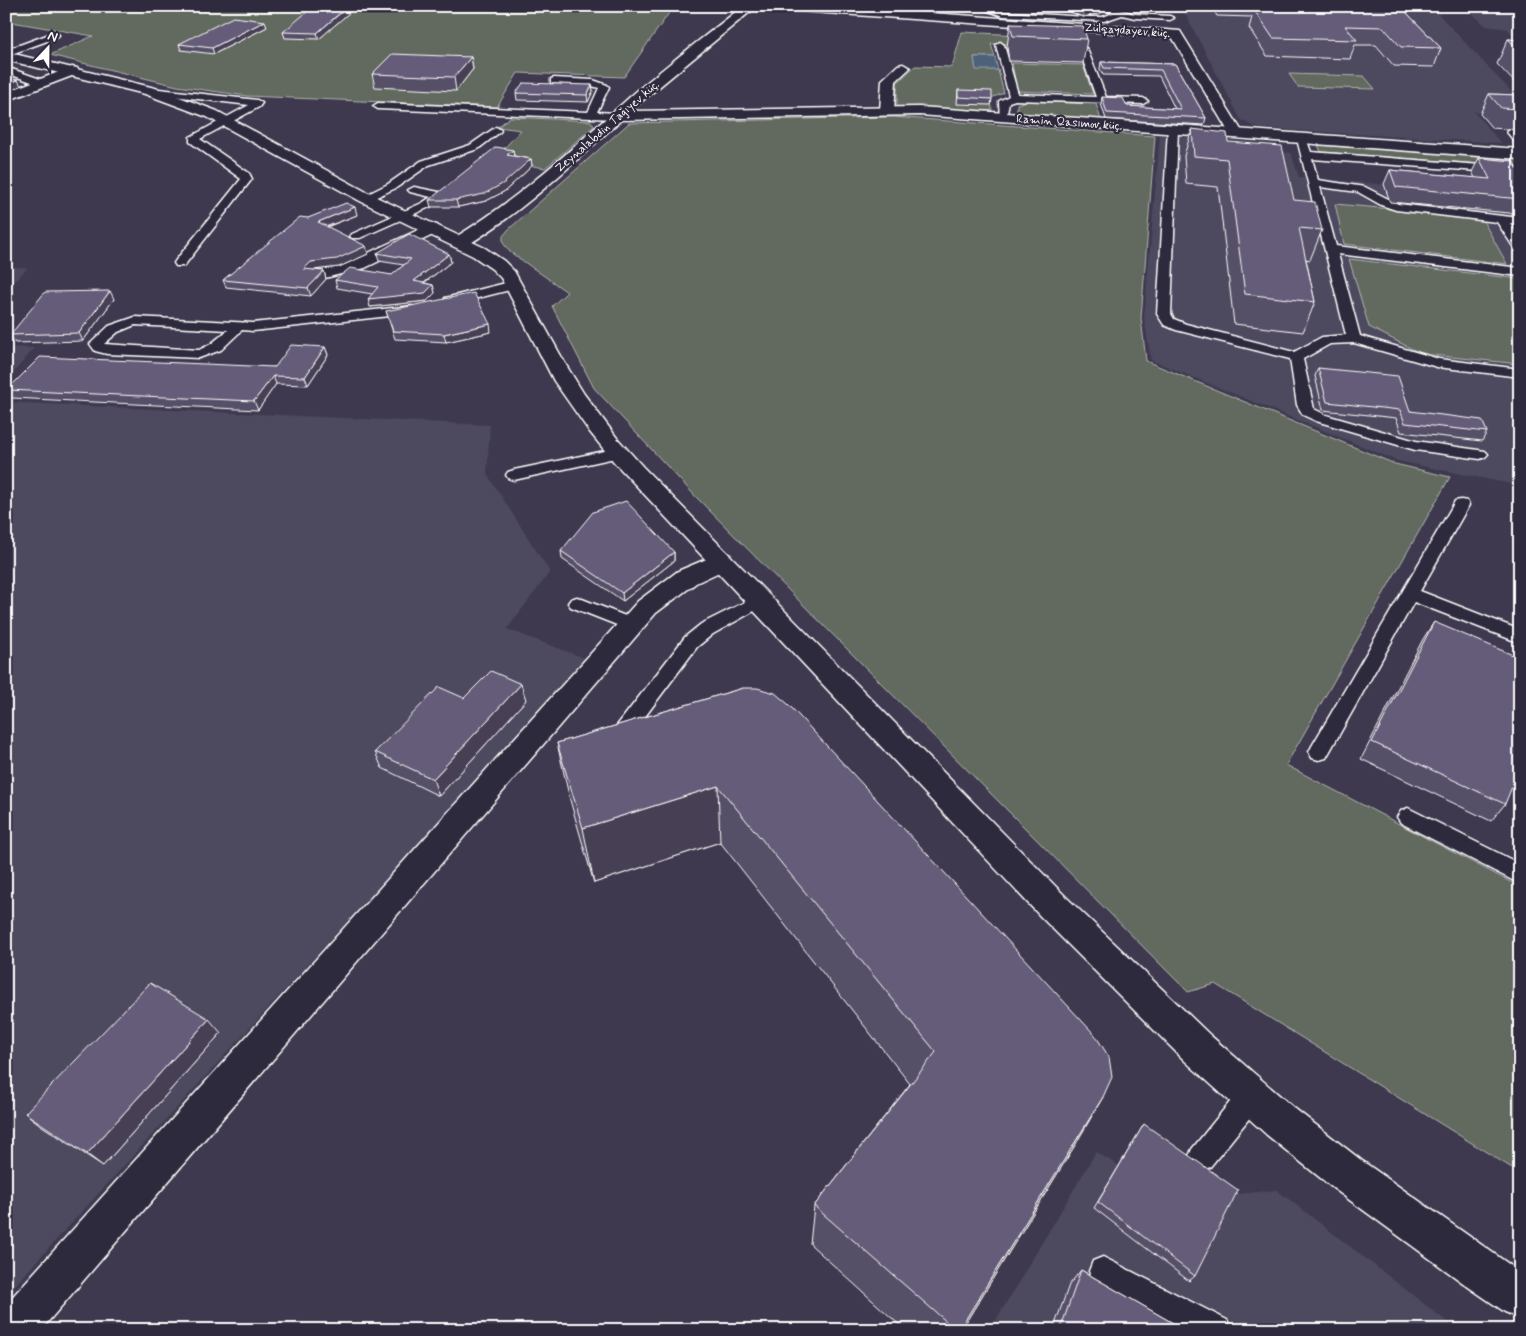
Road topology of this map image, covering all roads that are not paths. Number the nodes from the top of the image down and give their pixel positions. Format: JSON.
{"nodes":[{"id":1,"x":751,"y":6,"type":"edge"},
{"id":2,"x":783,"y":6,"type":"edge"},
{"id":3,"x":978,"y":6,"type":"edge"},
{"id":4,"x":1101,"y":6,"type":"edge"},
{"id":5,"x":1165,"y":6,"type":"edge"},
{"id":6,"x":1119,"y":13,"type":"junction"},
{"id":7,"x":1170,"y":18,"type":"junction"},
{"id":8,"x":55,"y":34,"type":"dead end"},
{"id":9,"x":1176,"y":34,"type":"junction"},
{"id":10,"x":1000,"y":45,"type":"dead end"},
{"id":11,"x":1083,"y":48,"type":"edge"},
{"id":12,"x":9,"y":61,"type":"edge"},
{"id":13,"x":903,"y":68,"type":"dead end"},
{"id":14,"x":72,"y":71,"type":"junction"},
{"id":15,"x":554,"y":81,"type":"dead end"},
{"id":16,"x":43,"y":83,"type":"junction"},
{"id":17,"x":150,"y":91,"type":"junction"},
{"id":18,"x":6,"y":97,"type":"edge"},
{"id":19,"x":1014,"y":97,"type":"junction"},
{"id":20,"x":1102,"y":99,"type":"junction"},
{"id":21,"x":1143,"y":101,"type":"dead end"},
{"id":22,"x":378,"y":106,"type":"dead end"},
{"id":23,"x":887,"y":111,"type":"junction"},
{"id":24,"x":591,"y":115,"type":"junction"},
{"id":25,"x":617,"y":116,"type":"junction"},
{"id":26,"x":1003,"y":117,"type":"junction"},
{"id":27,"x":227,"y":121,"type":"junction"},
{"id":28,"x":1173,"y":129,"type":"junction"},
{"id":29,"x":496,"y":130,"type":"dead end"},
{"id":30,"x":1512,"y":132,"type":"edge"},
{"id":31,"x":1236,"y":133,"type":"junction"},
{"id":32,"x":1301,"y":138,"type":"junction"},
{"id":33,"x":1520,"y":141,"type":"edge"},
{"id":34,"x":1520,"y":154,"type":"edge"},
{"id":35,"x":1311,"y":163,"type":"junction"},
{"id":36,"x":1520,"y":171,"type":"edge"},
{"id":37,"x":1313,"y":183,"type":"junction"},
{"id":38,"x":414,"y":190,"type":"dead end"},
{"id":39,"x":366,"y":198,"type":"junction"},
{"id":40,"x":403,"y":215,"type":"junction"},
{"id":41,"x":1501,"y":220,"type":"junction"},
{"id":42,"x":1520,"y":221,"type":"edge"},
{"id":43,"x":431,"y":229,"type":"junction"},
{"id":44,"x":356,"y":236,"type":"dead end"},
{"id":45,"x":460,"y":242,"type":"junction"},
{"id":46,"x":1520,"y":248,"type":"edge"},
{"id":47,"x":1330,"y":249,"type":"junction"},
{"id":48,"x":180,"y":263,"type":"dead end"},
{"id":49,"x":1520,"y":272,"type":"edge"},
{"id":50,"x":321,"y":274,"type":"edge"},
{"id":51,"x":514,"y":285,"type":"junction"},
{"id":52,"x":239,"y":326,"type":"junction"},
{"id":53,"x":1354,"y":339,"type":"junction"},
{"id":54,"x":1296,"y":357,"type":"junction"},
{"id":55,"x":1520,"y":373,"type":"edge"},
{"id":56,"x":619,"y":454,"type":"junction"},
{"id":57,"x":1480,"y":454,"type":"dead end"},
{"id":58,"x":514,"y":475,"type":"dead end"},
{"id":59,"x":1461,"y":505,"type":"dead end"},
{"id":60,"x":721,"y":561,"type":"junction"},
{"id":61,"x":1410,"y":594,"type":"junction"},
{"id":62,"x":759,"y":600,"type":"junction"},
{"id":63,"x":577,"y":603,"type":"dead end"},
{"id":64,"x":632,"y":625,"type":"junction"},
{"id":65,"x":1520,"y":637,"type":"edge"},
{"id":66,"x":1319,"y":752,"type":"dead end"},
{"id":67,"x":605,"y":756,"type":"edge"},
{"id":68,"x":1408,"y":817,"type":"dead end"},
{"id":69,"x":1520,"y":874,"type":"edge"},
{"id":70,"x":1251,"y":1096,"type":"junction"},
{"id":71,"x":1201,"y":1158,"type":"dead end"},
{"id":72,"x":1103,"y":1271,"type":"dead end"},
{"id":73,"x":1520,"y":1297,"type":"edge"},
{"id":74,"x":12,"y":1330,"type":"edge"},
{"id":75,"x":1217,"y":1330,"type":"edge"}],
"edges":[{"from":1,"to":25,"type":"street","name":"Zeynalabdin Tağıyev küç."},
{"from":2,"to":9,"type":"street","name":"Zülqaydayev küç."},
{"from":3,"to":6,"type":"lane"},
{"from":4,"to":6,"type":"lane"},
{"from":5,"to":7,"type":"lane"},
{"from":6,"to":7,"type":"lane"},
{"from":7,"to":9,"type":"lane"},
{"from":8,"to":12,"type":"lane"},
{"from":9,"to":31,"type":"street","name":"Zülqaydayev küç."},
{"from":10,"to":19,"type":"lane"},
{"from":11,"to":20,"type":"lane"},
{"from":12,"to":14,"type":"street"},
{"from":12,"to":16,"type":"lane"},
{"from":13,"to":23,"type":"street"},
{"from":14,"to":16,"type":"street"},
{"from":14,"to":17,"type":"street"},
{"from":15,"to":24,"type":"lane"},
{"from":16,"to":18,"type":"street"},
{"from":17,"to":27,"type":"street"},
{"from":17,"to":27,"type":"lane"},
{"from":19,"to":20,"type":"lane"},
{"from":19,"to":26,"type":"lane"},
{"from":20,"to":21,"type":"lane"},
{"from":22,"to":24,"type":"lane"},
{"from":23,"to":25,"type":"street","name":"Ramin Qasımov küç."},
{"from":23,"to":26,"type":"street","name":"Ramin Qasımov küç."},
{"from":24,"to":25,"type":"lane"},
{"from":25,"to":45,"type":"street","name":"Zeynalabdin Tağıyev küç."},
{"from":26,"to":28,"type":"street","name":"Ramin Qasımov küç."},
{"from":27,"to":39,"type":"street"},
{"from":27,"to":48,"type":"lane"},
{"from":28,"to":31,"type":"street","name":"Ramin Qasımov küç."},
{"from":28,"to":54,"type":"lane"},
{"from":29,"to":39,"type":"lane"},
{"from":30,"to":33,"type":"lane"},
{"from":31,"to":32,"type":"street","name":"Ramin Qasımov küç."},
{"from":32,"to":34,"type":"street","name":"Ramin Qasımov küç."},
{"from":32,"to":35,"type":"lane"},
{"from":35,"to":36,"type":"lane"},
{"from":35,"to":37,"type":"lane"},
{"from":37,"to":41,"type":"lane"},
{"from":37,"to":47,"type":"lane"},
{"from":38,"to":40,"type":"lane"},
{"from":39,"to":40,"type":"street"},
{"from":40,"to":43,"type":"street"},
{"from":40,"to":44,"type":"lane"},
{"from":41,"to":42,"type":"lane"},
{"from":41,"to":46,"type":"lane"},
{"from":43,"to":45,"type":"street"},
{"from":43,"to":50,"type":"street"},
{"from":45,"to":51,"type":"street"},
{"from":47,"to":49,"type":"lane"},
{"from":47,"to":53,"type":"lane"},
{"from":51,"to":52,"type":"lane"},
{"from":51,"to":56,"type":"street"},
{"from":52,"to":52,"type":"lane"},
{"from":53,"to":54,"type":"lane"},
{"from":53,"to":55,"type":"lane"},
{"from":54,"to":57,"type":"lane"},
{"from":56,"to":58,"type":"lane"},
{"from":56,"to":60,"type":"street"},
{"from":59,"to":61,"type":"lane"},
{"from":60,"to":62,"type":"street"},
{"from":60,"to":64,"type":"street"},
{"from":61,"to":65,"type":"lane"},
{"from":61,"to":66,"type":"lane"},
{"from":62,"to":67,"type":"lane"},
{"from":62,"to":70,"type":"street"},
{"from":63,"to":64,"type":"lane"},
{"from":64,"to":74,"type":"street"},
{"from":68,"to":69,"type":"lane"},
{"from":70,"to":71,"type":"lane"},
{"from":70,"to":73,"type":"street"},
{"from":72,"to":75,"type":"lane"}]}
